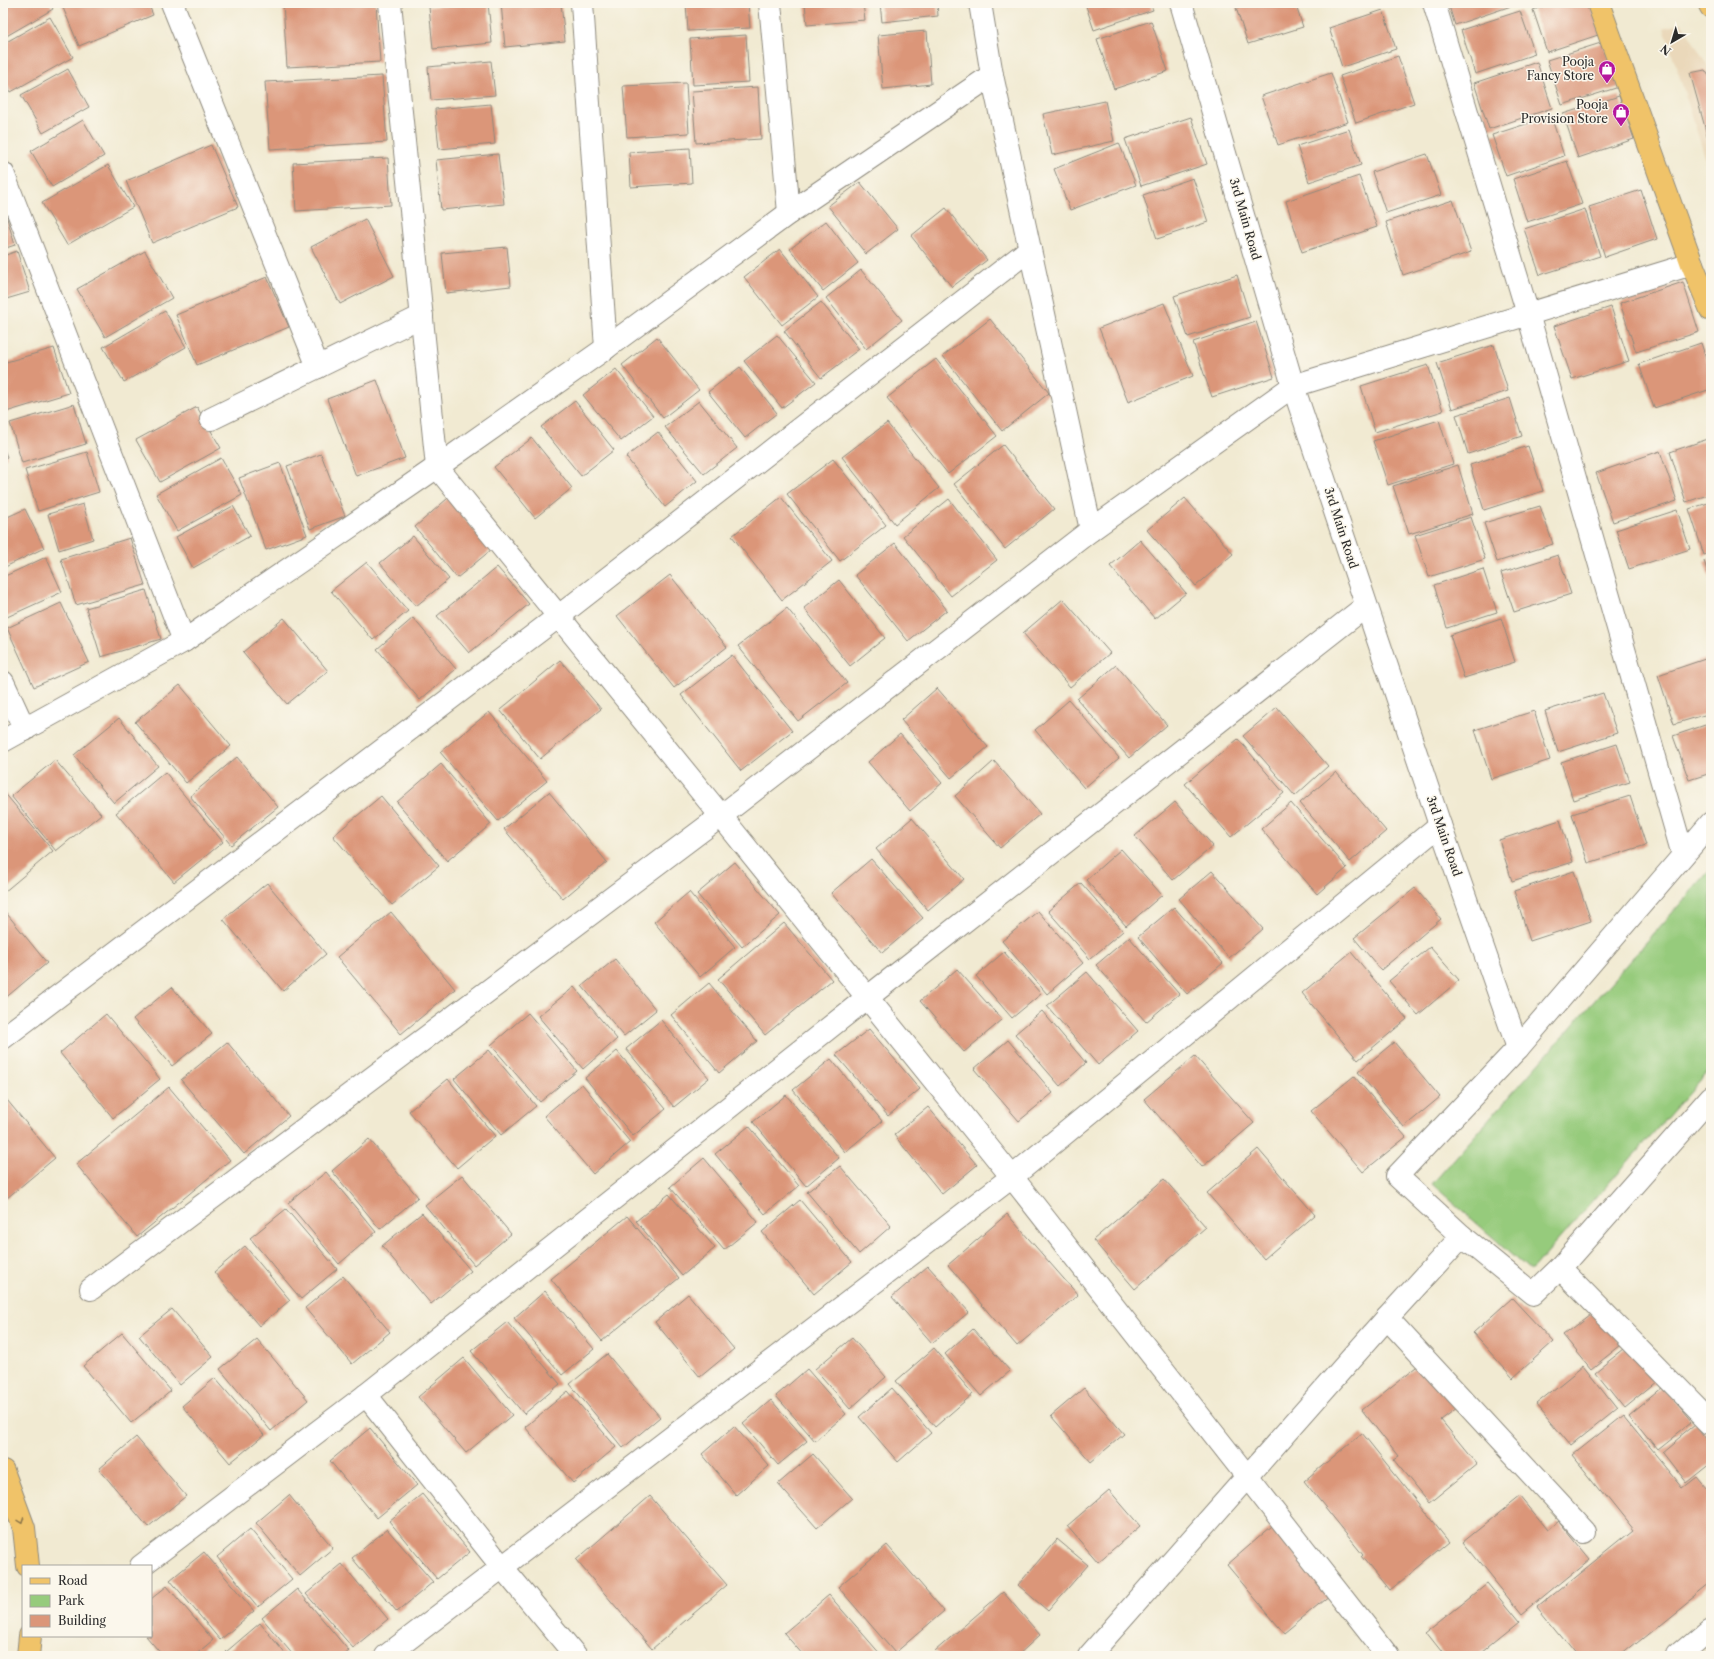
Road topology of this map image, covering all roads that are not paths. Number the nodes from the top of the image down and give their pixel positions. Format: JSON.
{"nodes":[{"id":1,"x":172,"y":3,"type":"edge"},
{"id":2,"x":390,"y":3,"type":"edge"},
{"id":3,"x":582,"y":3,"type":"edge"},
{"id":4,"x":770,"y":3,"type":"edge"},
{"id":5,"x":980,"y":3,"type":"edge"},
{"id":6,"x":1181,"y":3,"type":"edge"},
{"id":7,"x":1434,"y":3,"type":"edge"},
{"id":8,"x":1598,"y":3,"type":"edge"},
{"id":9,"x":1709,"y":3,"type":"edge"},
{"id":10,"x":1711,"y":7,"type":"edge"},
{"id":11,"x":992,"y":75,"type":"junction"},
{"id":12,"x":3,"y":173,"type":"edge"},
{"id":13,"x":789,"y":213,"type":"junction"},
{"id":14,"x":1030,"y":249,"type":"junction"},
{"id":15,"x":1692,"y":264,"type":"junction"},
{"id":16,"x":1711,"y":310,"type":"edge"},
{"id":17,"x":1528,"y":314,"type":"junction"},
{"id":18,"x":422,"y":316,"type":"junction"},
{"id":19,"x":606,"y":348,"type":"junction"},
{"id":20,"x":318,"y":367,"type":"junction"},
{"id":21,"x":1294,"y":386,"type":"junction"},
{"id":22,"x":211,"y":419,"type":"dead end"},
{"id":23,"x":437,"y":467,"type":"junction"},
{"id":24,"x":1090,"y":530,"type":"junction"},
{"id":25,"x":1366,"y":606,"type":"junction"},
{"id":26,"x":559,"y":616,"type":"junction"},
{"id":27,"x":184,"y":641,"type":"junction"},
{"id":28,"x":3,"y":682,"type":"edge"},
{"id":29,"x":25,"y":730,"type":"junction"},
{"id":30,"x":3,"y":741,"type":"edge"},
{"id":31,"x":722,"y":816,"type":"junction"},
{"id":32,"x":1711,"y":823,"type":"edge"},
{"id":33,"x":1440,"y":824,"type":"junction"},
{"id":34,"x":1683,"y":855,"type":"junction"},
{"id":35,"x":868,"y":996,"type":"junction"},
{"id":36,"x":3,"y":1038,"type":"edge"},
{"id":37,"x":1518,"y":1048,"type":"junction"},
{"id":38,"x":1711,"y":1097,"type":"edge"},
{"id":39,"x":1012,"y":1177,"type":"junction"},
{"id":40,"x":1462,"y":1236,"type":"junction"},
{"id":41,"x":1560,"y":1268,"type":"junction"},
{"id":42,"x":91,"y":1289,"type":"dead end"},
{"id":43,"x":1387,"y":1318,"type":"junction"},
{"id":44,"x":366,"y":1395,"type":"junction"},
{"id":45,"x":1711,"y":1422,"type":"edge"},
{"id":46,"x":3,"y":1471,"type":"edge"},
{"id":47,"x":1247,"y":1477,"type":"junction"},
{"id":48,"x":1584,"y":1532,"type":"dead end"},
{"id":49,"x":28,"y":1565,"type":"edge"},
{"id":50,"x":142,"y":1565,"type":"edge"},
{"id":51,"x":502,"y":1567,"type":"junction"},
{"id":52,"x":1711,"y":1628,"type":"edge"},
{"id":53,"x":30,"y":1637,"type":"edge"},
{"id":54,"x":1091,"y":1655,"type":"edge"},
{"id":55,"x":28,"y":1656,"type":"edge"},
{"id":56,"x":386,"y":1656,"type":"edge"},
{"id":57,"x":576,"y":1656,"type":"edge"},
{"id":58,"x":1388,"y":1656,"type":"edge"},
{"id":59,"x":1678,"y":1656,"type":"edge"}],
"edges":[{"from":1,"to":20,"type":"street"},
{"from":2,"to":18,"type":"street"},
{"from":3,"to":19,"type":"street"},
{"from":4,"to":13,"type":"street"},
{"from":5,"to":11,"type":"street"},
{"from":6,"to":21,"type":"street","name":"3rd Main Road"},
{"from":7,"to":17,"type":"street"},
{"from":8,"to":15,"type":"main road"},
{"from":9,"to":10,"type":"main road"},
{"from":11,"to":13,"type":"street"},
{"from":11,"to":14,"type":"street"},
{"from":12,"to":27,"type":"street"},
{"from":13,"to":19,"type":"street"},
{"from":14,"to":24,"type":"street"},
{"from":14,"to":26,"type":"street"},
{"from":15,"to":16,"type":"main road"},
{"from":15,"to":17,"type":"street"},
{"from":17,"to":21,"type":"street"},
{"from":17,"to":34,"type":"street"},
{"from":18,"to":20,"type":"street"},
{"from":18,"to":23,"type":"street"},
{"from":19,"to":23,"type":"street"},
{"from":20,"to":22,"type":"street"},
{"from":21,"to":24,"type":"street"},
{"from":21,"to":25,"type":"street","name":"3rd Main Road"},
{"from":23,"to":26,"type":"street"},
{"from":23,"to":27,"type":"street"},
{"from":24,"to":31,"type":"street"},
{"from":25,"to":33,"type":"street","name":"3rd Main Road"},
{"from":25,"to":35,"type":"street"},
{"from":26,"to":31,"type":"street"},
{"from":26,"to":36,"type":"street"},
{"from":27,"to":29,"type":"street"},
{"from":28,"to":29,"type":"street"},
{"from":29,"to":30,"type":"street"},
{"from":31,"to":35,"type":"street"},
{"from":31,"to":42,"type":"street"},
{"from":32,"to":34,"type":"street"},
{"from":33,"to":37,"type":"street","name":"3rd Main Road"},
{"from":33,"to":39,"type":"street"},
{"from":34,"to":37,"type":"street"},
{"from":35,"to":39,"type":"street"},
{"from":35,"to":44,"type":"street"},
{"from":37,"to":40,"type":"street"},
{"from":38,"to":41,"type":"street"},
{"from":39,"to":47,"type":"street"},
{"from":39,"to":51,"type":"street"},
{"from":40,"to":41,"type":"street"},
{"from":40,"to":43,"type":"street"},
{"from":41,"to":45,"type":"street"},
{"from":43,"to":47,"type":"street"},
{"from":43,"to":48,"type":"street"},
{"from":44,"to":50,"type":"street"},
{"from":44,"to":51,"type":"street"},
{"from":46,"to":49,"type":"main road","one_way":true},
{"from":47,"to":54,"type":"street"},
{"from":47,"to":58,"type":"street"},
{"from":51,"to":56,"type":"street"},
{"from":51,"to":57,"type":"street"},
{"from":52,"to":59,"type":"street"},
{"from":53,"to":55,"type":"main road"}]}
